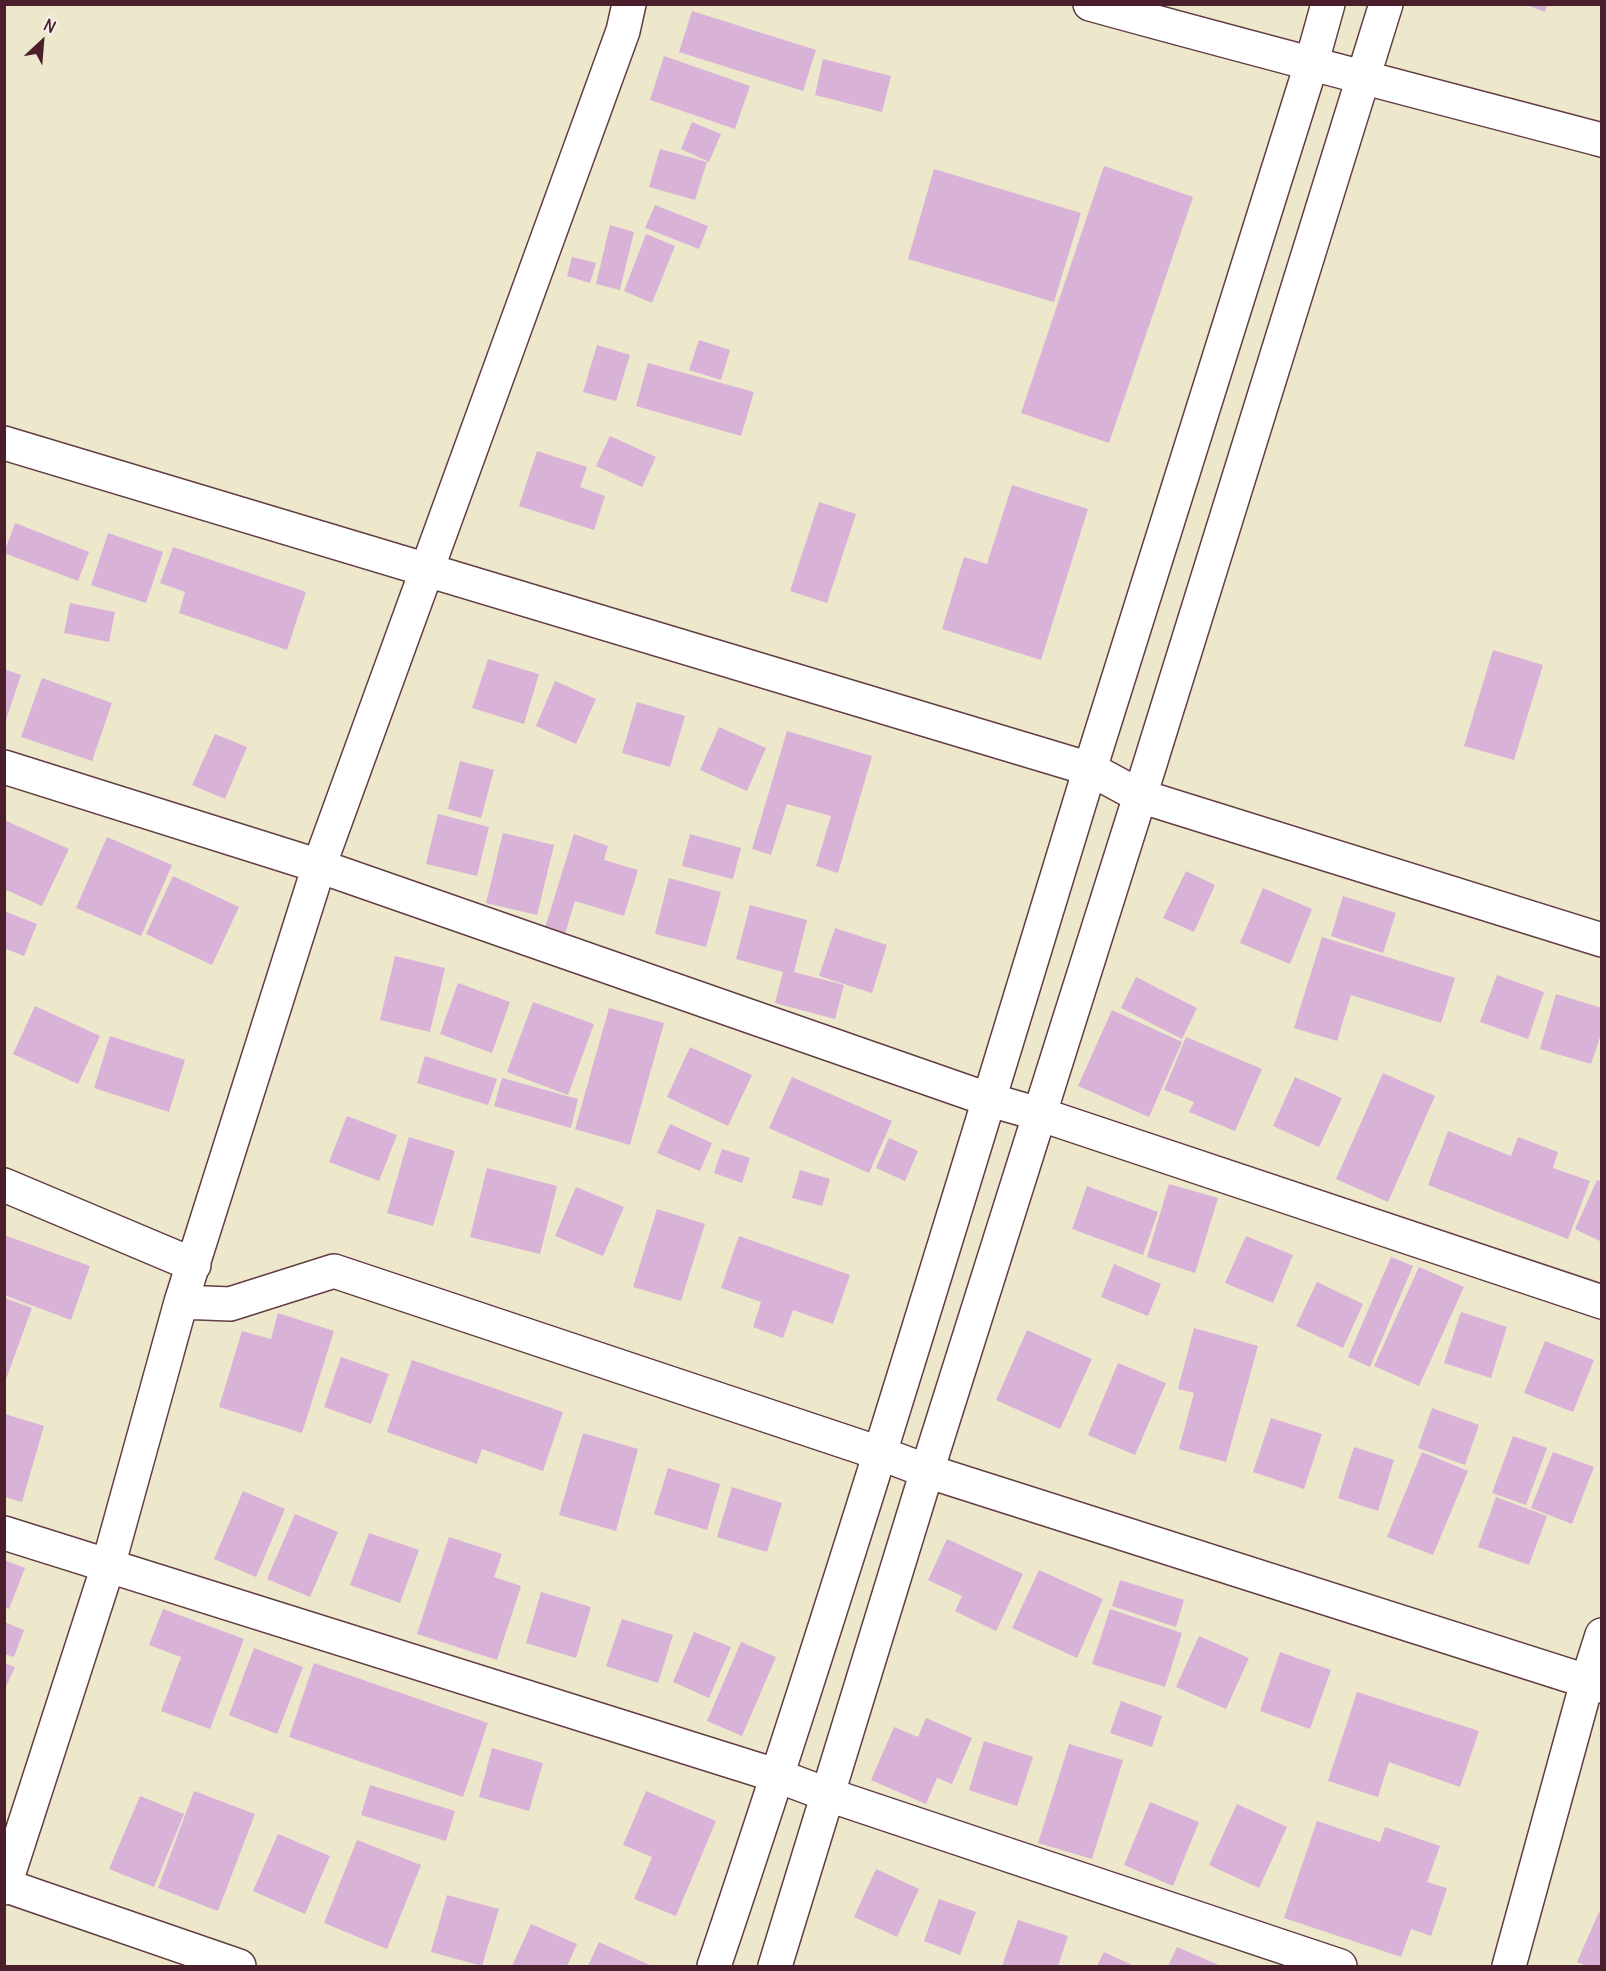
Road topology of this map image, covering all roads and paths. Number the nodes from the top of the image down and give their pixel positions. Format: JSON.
{"nodes":[{"id":1,"x":630,"y":4,"type":"edge"},
{"id":2,"x":1090,"y":4,"type":"edge"},
{"id":3,"x":1328,"y":4,"type":"edge"},
{"id":4,"x":1386,"y":4,"type":"edge"},
{"id":5,"x":1311,"y":65,"type":"junction"},
{"id":6,"x":1365,"y":77,"type":"junction"},
{"id":7,"x":1602,"y":140,"type":"edge"},
{"id":8,"x":4,"y":443,"type":"edge"},
{"id":9,"x":428,"y":570,"type":"junction"},
{"id":10,"x":4,"y":767,"type":"edge"},
{"id":11,"x":1090,"y":769,"type":"junction"},
{"id":12,"x":1140,"y":796,"type":"junction"},
{"id":13,"x":319,"y":866,"type":"junction"},
{"id":14,"x":1602,"y":940,"type":"edge"},
{"id":15,"x":990,"y":1100,"type":"junction"},
{"id":16,"x":1039,"y":1114,"type":"junction"},
{"id":17,"x":4,"y":1185,"type":"edge"},
{"id":18,"x":194,"y":1265,"type":"junction"},
{"id":19,"x":181,"y":1302,"type":"junction"},
{"id":20,"x":1602,"y":1302,"type":"edge"},
{"id":21,"x":879,"y":1453,"type":"junction"},
{"id":22,"x":927,"y":1471,"type":"junction"},
{"id":23,"x":4,"y":1533,"type":"edge"},
{"id":24,"x":108,"y":1566,"type":"junction"},
{"id":25,"x":1602,"y":1635,"type":"edge"},
{"id":26,"x":1594,"y":1684,"type":"edge"},
{"id":27,"x":778,"y":1776,"type":"junction"},
{"id":28,"x":826,"y":1794,"type":"junction"},
{"id":29,"x":5,"y":1886,"type":"edge"},
{"id":30,"x":239,"y":1966,"type":"edge"},
{"id":31,"x":714,"y":1966,"type":"edge"},
{"id":32,"x":775,"y":1966,"type":"edge"},
{"id":33,"x":1340,"y":1966,"type":"edge"},
{"id":34,"x":1509,"y":1966,"type":"edge"}],
"edges":[{"from":1,"to":9,"type":"street"},
{"from":2,"to":5,"type":"street"},
{"from":3,"to":5,"type":"street"},
{"from":4,"to":6,"type":"street"},
{"from":5,"to":6,"type":"street"},
{"from":5,"to":11,"type":"street"},
{"from":6,"to":7,"type":"street"},
{"from":6,"to":12,"type":"street"},
{"from":8,"to":9,"type":"street"},
{"from":9,"to":11,"type":"street"},
{"from":9,"to":13,"type":"street"},
{"from":10,"to":13,"type":"street"},
{"from":11,"to":12,"type":"street"},
{"from":11,"to":15,"type":"street"},
{"from":12,"to":14,"type":"street"},
{"from":12,"to":16,"type":"street"},
{"from":13,"to":15,"type":"street"},
{"from":13,"to":18,"type":"street"},
{"from":15,"to":16,"type":"street"},
{"from":15,"to":21,"type":"street"},
{"from":16,"to":20,"type":"street"},
{"from":16,"to":22,"type":"street"},
{"from":17,"to":18,"type":"street"},
{"from":18,"to":19,"type":"street"},
{"from":19,"to":21,"type":"street"},
{"from":19,"to":24,"type":"street"},
{"from":21,"to":22,"type":"street"},
{"from":21,"to":27,"type":"street"},
{"from":22,"to":26,"type":"street"},
{"from":22,"to":28,"type":"street"},
{"from":23,"to":24,"type":"street"},
{"from":24,"to":27,"type":"street"},
{"from":24,"to":29,"type":"street"},
{"from":25,"to":26,"type":"street"},
{"from":26,"to":34,"type":"street"},
{"from":27,"to":28,"type":"street"},
{"from":27,"to":31,"type":"street"},
{"from":28,"to":32,"type":"street"},
{"from":28,"to":33,"type":"street"},
{"from":29,"to":30,"type":"street"}]}
